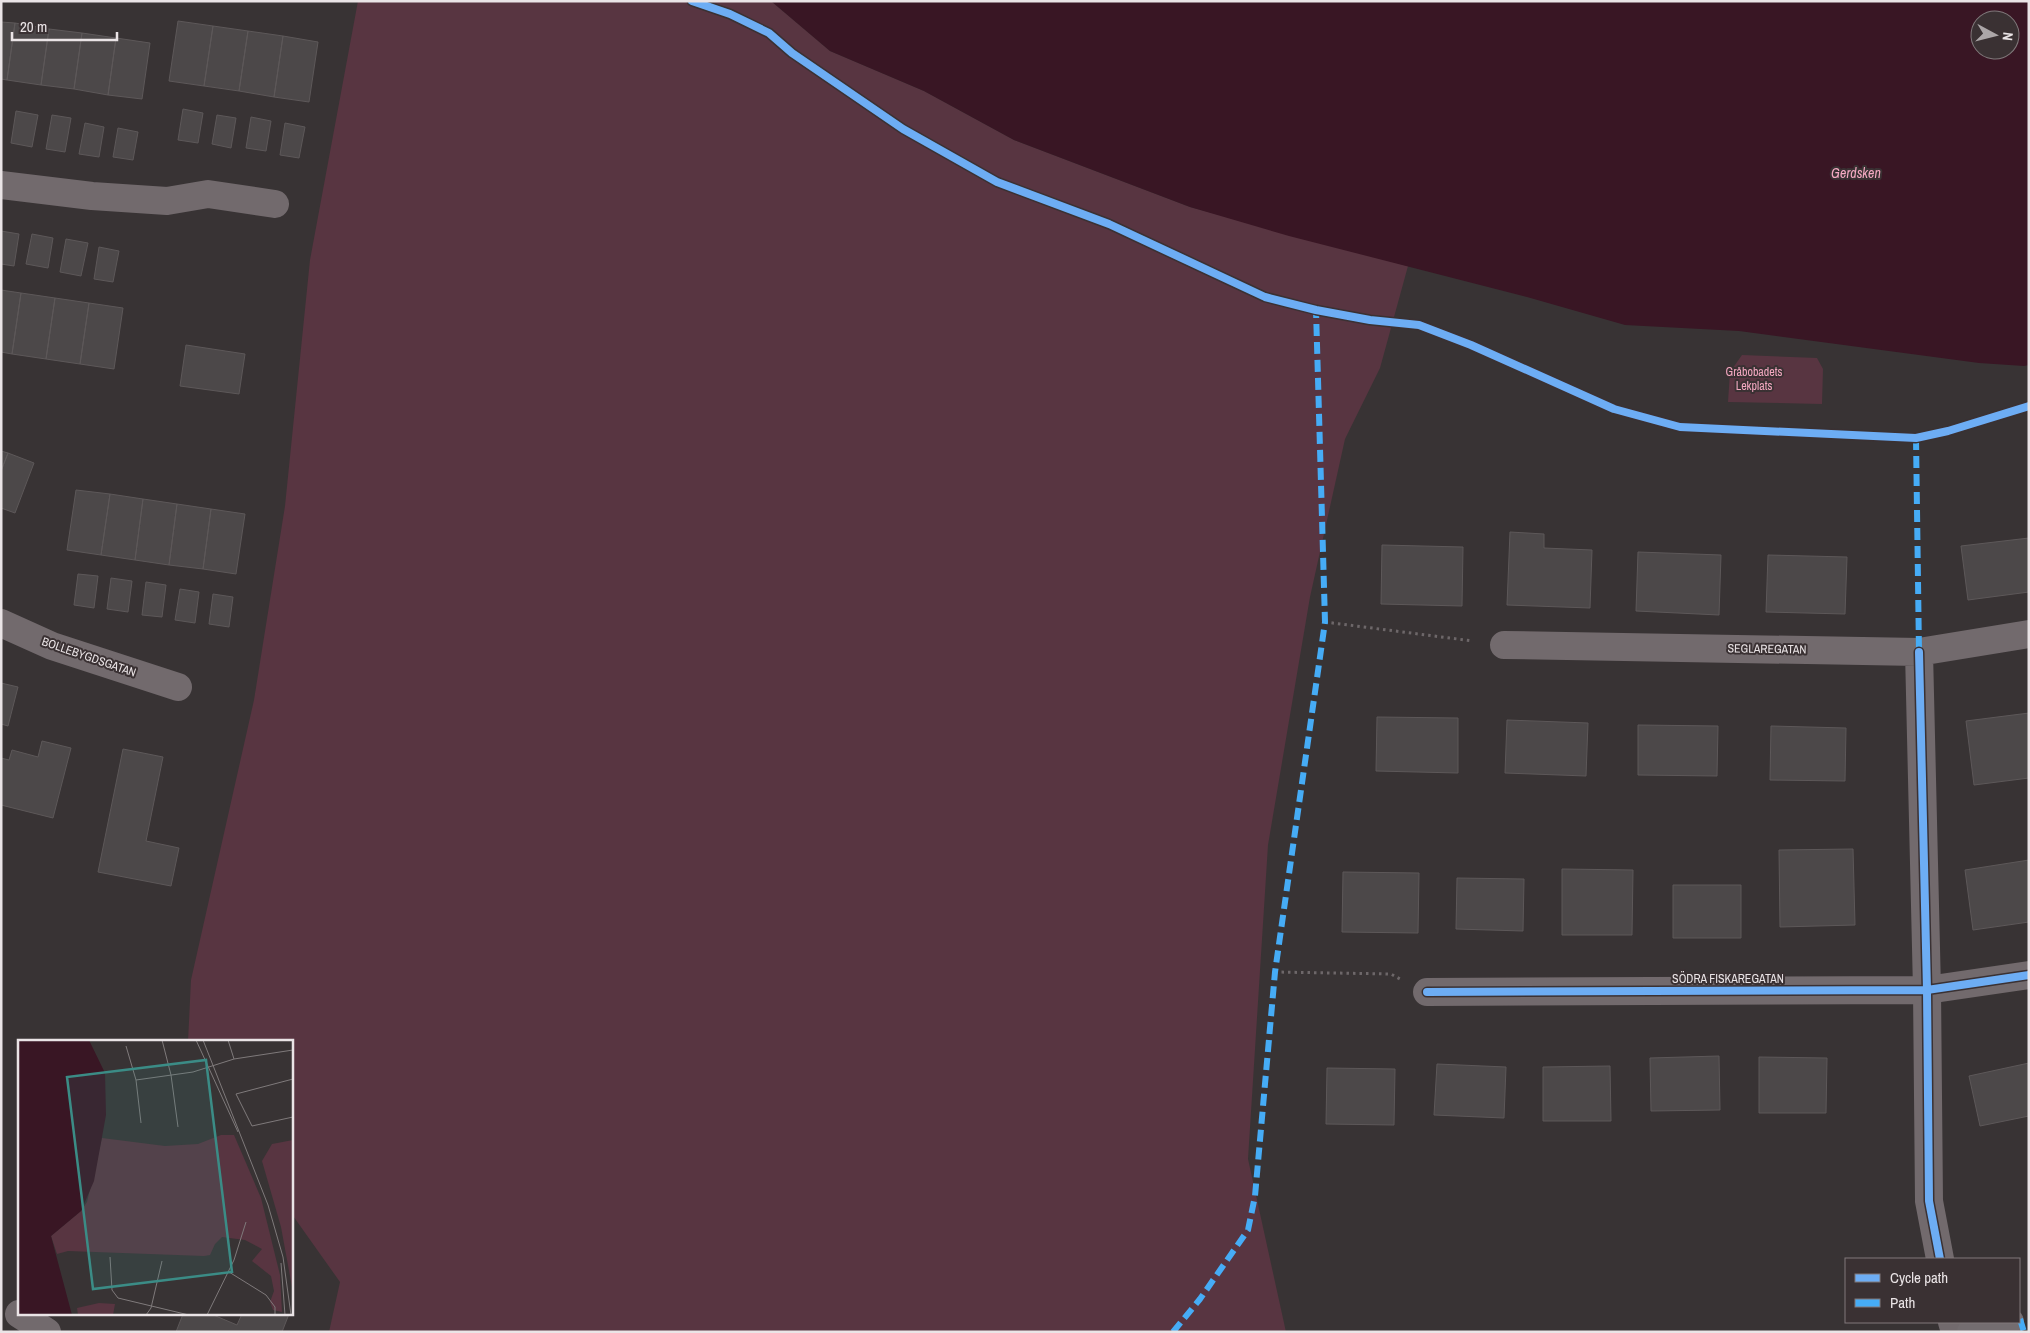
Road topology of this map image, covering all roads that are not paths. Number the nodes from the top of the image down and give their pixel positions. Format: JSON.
{"nodes":[{"id":1,"x":1,"y":185,"type":"edge"},
{"id":2,"x":275,"y":204,"type":"dead end"},
{"id":3,"x":1,"y":623,"type":"edge"},
{"id":4,"x":2029,"y":634,"type":"edge"},
{"id":5,"x":1504,"y":645,"type":"road end"},
{"id":6,"x":1919,"y":652,"type":"junction"},
{"id":7,"x":178,"y":687,"type":"dead end"},
{"id":8,"x":2029,"y":975,"type":"edge"},
{"id":9,"x":1927,"y":990,"type":"junction"},
{"id":10,"x":1427,"y":992,"type":"road end"},
{"id":11,"x":1940,"y":1258,"type":"edge"},
{"id":12,"x":21,"y":1316,"type":"edge"},
{"id":13,"x":2006,"y":1323,"type":"edge"},
{"id":14,"x":47,"y":1332,"type":"edge"},
{"id":15,"x":1971,"y":1332,"type":"edge"}],
"edges":[{"from":1,"to":2,"type":"street"},
{"from":3,"to":7,"type":"street","name":"BOLLEBYGDSGATAN"},
{"from":4,"to":6,"type":"street","name":"SEGLAREGATAN"},
{"from":5,"to":6,"type":"street","name":"SEGLAREGATAN"},
{"from":6,"to":9,"type":"street"},
{"from":8,"to":9,"type":"street","name":"SÖDRA FISKAREGATAN"},
{"from":9,"to":10,"type":"street","name":"SÖDRA FISKAREGATAN"},
{"from":9,"to":11,"type":"street"},
{"from":12,"to":14,"type":"street"},
{"from":13,"to":15,"type":"main road"}]}
